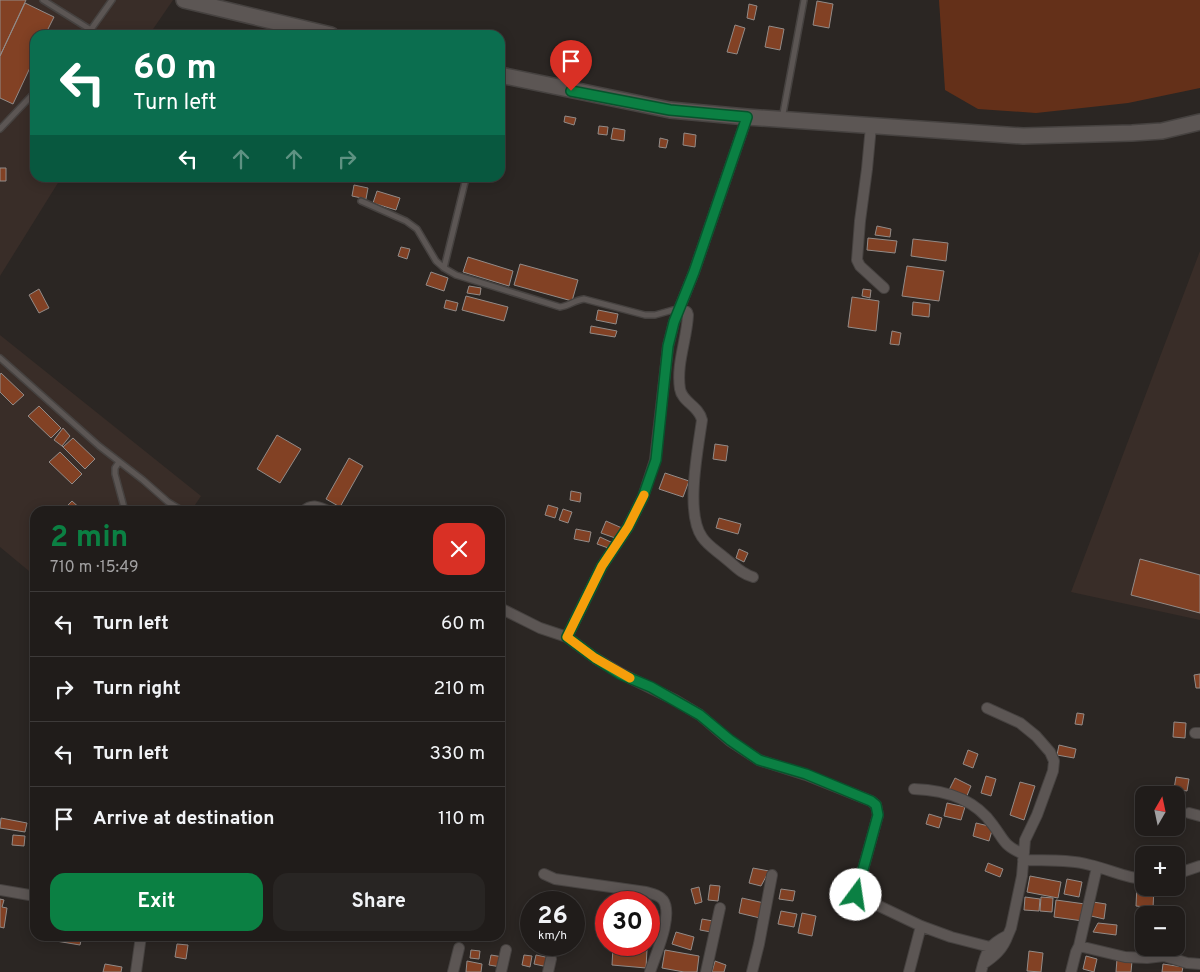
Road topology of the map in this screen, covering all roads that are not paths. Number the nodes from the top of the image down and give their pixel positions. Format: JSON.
{"nodes":[{"id":1,"x":43,"y":0,"type":"edge"},
{"id":2,"x":112,"y":0,"type":"edge"},
{"id":3,"x":184,"y":0,"type":"edge"},
{"id":4,"x":804,"y":0,"type":"edge"},
{"id":5,"x":85,"y":30,"type":"edge"},
{"id":6,"x":91,"y":30,"type":"edge"},
{"id":7,"x":310,"y":30,"type":"edge"},
{"id":8,"x":505,"y":77,"type":"edge"},
{"id":9,"x":30,"y":97,"type":"edge"},
{"id":10,"x":747,"y":117,"type":"junction"},
{"id":11,"x":782,"y":119,"type":"junction"},
{"id":12,"x":1200,"y":122,"type":"edge"},
{"id":13,"x":871,"y":126,"type":"junction"},
{"id":14,"x":0,"y":130,"type":"edge"},
{"id":15,"x":465,"y":182,"type":"edge"},
{"id":16,"x":361,"y":201,"type":"dead end"},
{"id":17,"x":444,"y":268,"type":"junction"},
{"id":18,"x":884,"y":288,"type":"dead end"},
{"id":19,"x":680,"y":308,"type":"junction"},
{"id":20,"x":0,"y":358,"type":"edge"},
{"id":21,"x":119,"y":462,"type":"junction"},
{"id":22,"x":124,"y":506,"type":"edge"},
{"id":23,"x":175,"y":506,"type":"edge"},
{"id":24,"x":753,"y":577,"type":"dead end"},
{"id":25,"x":505,"y":610,"type":"edge"},
{"id":26,"x":567,"y":637,"type":"junction"},
{"id":27,"x":987,"y":708,"type":"dead end"},
{"id":28,"x":914,"y":789,"type":"dead end"},
{"id":29,"x":1189,"y":813,"type":"dead end"},
{"id":30,"x":1200,"y":816,"type":"edge"},
{"id":31,"x":1023,"y":857,"type":"junction"},
{"id":32,"x":1200,"y":866,"type":"edge"},
{"id":33,"x":1097,"y":867,"type":"junction"},
{"id":34,"x":1185,"y":871,"type":"edge"},
{"id":35,"x":544,"y":874,"type":"dead end"},
{"id":36,"x":772,"y":875,"type":"dead end"},
{"id":37,"x":1135,"y":877,"type":"edge"},
{"id":38,"x":0,"y":890,"type":"edge"},
{"id":39,"x":30,"y":895,"type":"edge"},
{"id":40,"x":720,"y":908,"type":"dead end"},
{"id":41,"x":921,"y":926,"type":"junction"},
{"id":42,"x":1008,"y":935,"type":"junction"},
{"id":43,"x":140,"y":941,"type":"edge"},
{"id":44,"x":1079,"y":946,"type":"junction"},
{"id":45,"x":990,"y":947,"type":"junction"},
{"id":46,"x":459,"y":948,"type":"dead end"},
{"id":47,"x":506,"y":950,"type":"dead end"},
{"id":48,"x":551,"y":959,"type":"dead end"},
{"id":49,"x":1200,"y":964,"type":"edge"},
{"id":50,"x":982,"y":968,"type":"edge"},
{"id":51,"x":136,"y":972,"type":"edge"},
{"id":52,"x":453,"y":972,"type":"edge"},
{"id":53,"x":501,"y":972,"type":"edge"},
{"id":54,"x":548,"y":972,"type":"edge"},
{"id":55,"x":650,"y":972,"type":"edge"},
{"id":56,"x":706,"y":972,"type":"edge"},
{"id":57,"x":752,"y":972,"type":"edge"},
{"id":58,"x":909,"y":972,"type":"edge"},
{"id":59,"x":1072,"y":972,"type":"edge"}],
"edges":[{"from":1,"to":5,"type":"lane"},
{"from":2,"to":6,"type":"lane"},
{"from":3,"to":7,"type":"street"},
{"from":4,"to":11,"type":"lane"},
{"from":8,"to":10,"type":"street"},
{"from":9,"to":14,"type":"lane"},
{"from":10,"to":11,"type":"street"},
{"from":10,"to":19,"type":"street"},
{"from":11,"to":13,"type":"street"},
{"from":12,"to":13,"type":"street"},
{"from":13,"to":18,"type":"street"},
{"from":15,"to":17,"type":"lane"},
{"from":16,"to":17,"type":"lane"},
{"from":17,"to":19,"type":"lane"},
{"from":19,"to":24,"type":"street"},
{"from":19,"to":26,"type":"street"},
{"from":20,"to":21,"type":"lane"},
{"from":21,"to":22,"type":"lane"},
{"from":21,"to":23,"type":"lane"},
{"from":25,"to":26,"type":"street"},
{"from":26,"to":41,"type":"street"},
{"from":27,"to":31,"type":"street"},
{"from":28,"to":31,"type":"street"},
{"from":29,"to":30,"type":"street"},
{"from":31,"to":33,"type":"street"},
{"from":31,"to":42,"type":"street"},
{"from":32,"to":34,"type":"street"},
{"from":33,"to":37,"type":"street"},
{"from":33,"to":44,"type":"street"},
{"from":35,"to":55,"type":"street"},
{"from":36,"to":57,"type":"street"},
{"from":38,"to":39,"type":"street"},
{"from":40,"to":56,"type":"street"},
{"from":41,"to":45,"type":"street"},
{"from":41,"to":58,"type":"street"},
{"from":42,"to":45,"type":"street"},
{"from":42,"to":50,"type":"street"},
{"from":43,"to":51,"type":"street"},
{"from":44,"to":49,"type":"street"},
{"from":44,"to":59,"type":"street"},
{"from":45,"to":50,"type":"street"},
{"from":46,"to":52,"type":"street"},
{"from":47,"to":53,"type":"street"},
{"from":48,"to":54,"type":"street"}]}
